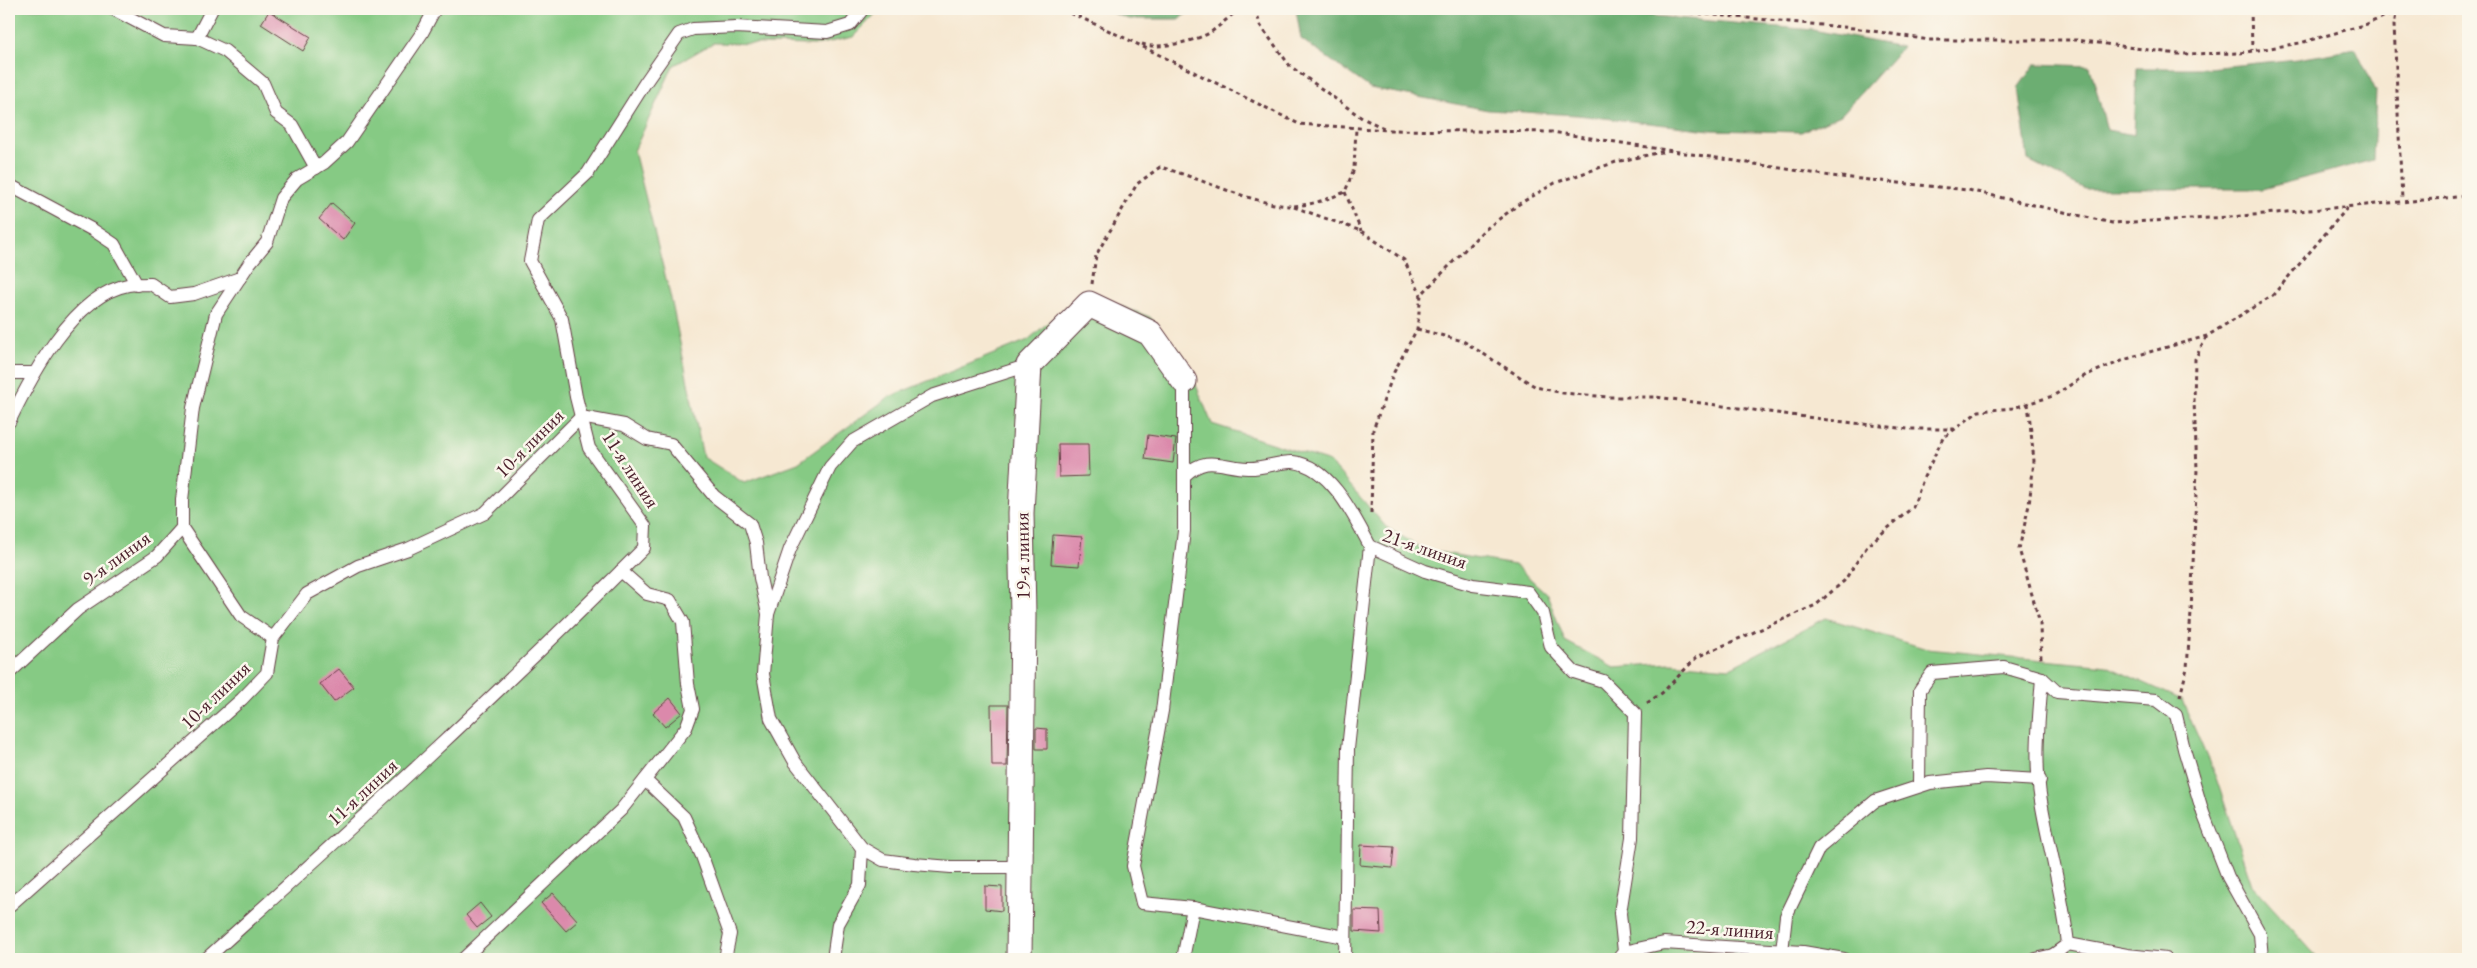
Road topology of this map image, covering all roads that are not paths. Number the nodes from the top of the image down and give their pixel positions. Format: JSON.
{"nodes":[{"id":1,"x":113,"y":9,"type":"edge"},
{"id":2,"x":212,"y":9,"type":"edge"},
{"id":3,"x":435,"y":9,"type":"edge"},
{"id":4,"x":863,"y":9,"type":"edge"},
{"id":5,"x":197,"y":38,"type":"junction"},
{"id":6,"x":316,"y":168,"type":"junction"},
{"id":7,"x":9,"y":185,"type":"edge"},
{"id":8,"x":240,"y":278,"type":"junction"},
{"id":9,"x":136,"y":285,"type":"junction"},
{"id":10,"x":1029,"y":365,"type":"junction"},
{"id":11,"x":9,"y":373,"type":"edge"},
{"id":12,"x":33,"y":373,"type":"junction"},
{"id":13,"x":1184,"y":381,"type":"joint"},
{"id":14,"x":581,"y":417,"type":"junction"},
{"id":15,"x":9,"y":422,"type":"edge"},
{"id":16,"x":1184,"y":476,"type":"junction"},
{"id":17,"x":182,"y":528,"type":"junction"},
{"id":18,"x":1370,"y":546,"type":"junction"},
{"id":19,"x":621,"y":571,"type":"junction"},
{"id":20,"x":768,"y":614,"type":"junction"},
{"id":21,"x":272,"y":638,"type":"junction"},
{"id":22,"x":9,"y":673,"type":"edge"},
{"id":23,"x":2042,"y":678,"type":"junction"},
{"id":24,"x":645,"y":780,"type":"junction"},
{"id":25,"x":2040,"y":780,"type":"junction"},
{"id":26,"x":1919,"y":786,"type":"junction"},
{"id":27,"x":862,"y":848,"type":"junction"},
{"id":28,"x":1021,"y":867,"type":"junction"},
{"id":29,"x":9,"y":906,"type":"edge"},
{"id":30,"x":1193,"y":908,"type":"junction"},
{"id":31,"x":1345,"y":937,"type":"junction"},
{"id":32,"x":2068,"y":944,"type":"junction"},
{"id":33,"x":1782,"y":951,"type":"junction"},
{"id":34,"x":1621,"y":955,"type":"edge"},
{"id":35,"x":2053,"y":957,"type":"edge"},
{"id":36,"x":206,"y":959,"type":"edge"},
{"id":37,"x":464,"y":959,"type":"edge"},
{"id":38,"x":725,"y":959,"type":"edge"},
{"id":39,"x":833,"y":959,"type":"edge"},
{"id":40,"x":1019,"y":959,"type":"edge"},
{"id":41,"x":1183,"y":959,"type":"edge"},
{"id":42,"x":1345,"y":959,"type":"edge"},
{"id":43,"x":1844,"y":959,"type":"edge"},
{"id":44,"x":2036,"y":959,"type":"edge"},
{"id":45,"x":2166,"y":959,"type":"edge"},
{"id":46,"x":2262,"y":959,"type":"edge"}],
"edges":[{"from":1,"to":5,"type":"lane"},
{"from":2,"to":5,"type":"lane"},
{"from":3,"to":6,"type":"lane"},
{"from":4,"to":14,"type":"lane","name":"11-я линия"},
{"from":5,"to":6,"type":"lane"},
{"from":6,"to":8,"type":"lane"},
{"from":7,"to":9,"type":"lane"},
{"from":8,"to":9,"type":"lane"},
{"from":8,"to":17,"type":"lane"},
{"from":9,"to":12,"type":"lane"},
{"from":10,"to":13,"type":"street"},
{"from":10,"to":20,"type":"lane"},
{"from":10,"to":28,"type":"street","name":"19-я линия"},
{"from":11,"to":12,"type":"lane"},
{"from":12,"to":15,"type":"lane"},
{"from":13,"to":16,"type":"lane"},
{"from":14,"to":19,"type":"lane","name":"11-я линия"},
{"from":14,"to":20,"type":"lane"},
{"from":14,"to":21,"type":"lane","name":"10-я линия"},
{"from":16,"to":18,"type":"lane"},
{"from":16,"to":30,"type":"lane"},
{"from":17,"to":21,"type":"lane"},
{"from":17,"to":22,"type":"lane","name":"9-я линия"},
{"from":18,"to":31,"type":"lane","name":"21-я линия"},
{"from":18,"to":34,"type":"lane","name":"21-я линия"},
{"from":19,"to":24,"type":"lane"},
{"from":19,"to":36,"type":"lane","name":"11-я линия"},
{"from":20,"to":27,"type":"lane"},
{"from":21,"to":29,"type":"lane","name":"10-я линия"},
{"from":23,"to":25,"type":"lane"},
{"from":23,"to":26,"type":"lane"},
{"from":23,"to":46,"type":"lane"},
{"from":24,"to":37,"type":"lane"},
{"from":24,"to":38,"type":"lane"},
{"from":25,"to":26,"type":"lane"},
{"from":25,"to":32,"type":"lane"},
{"from":26,"to":33,"type":"lane"},
{"from":27,"to":28,"type":"lane"},
{"from":27,"to":39,"type":"lane"},
{"from":28,"to":40,"type":"street","name":"19-я линия"},
{"from":30,"to":31,"type":"lane"},
{"from":30,"to":41,"type":"lane"},
{"from":31,"to":42,"type":"lane","name":"21-я линия"},
{"from":32,"to":35,"type":"lane"},
{"from":32,"to":45,"type":"lane"},
{"from":33,"to":34,"type":"lane","name":"22-я линия"},
{"from":33,"to":43,"type":"lane","name":"22-я линия"},
{"from":35,"to":44,"type":"lane"}]}
